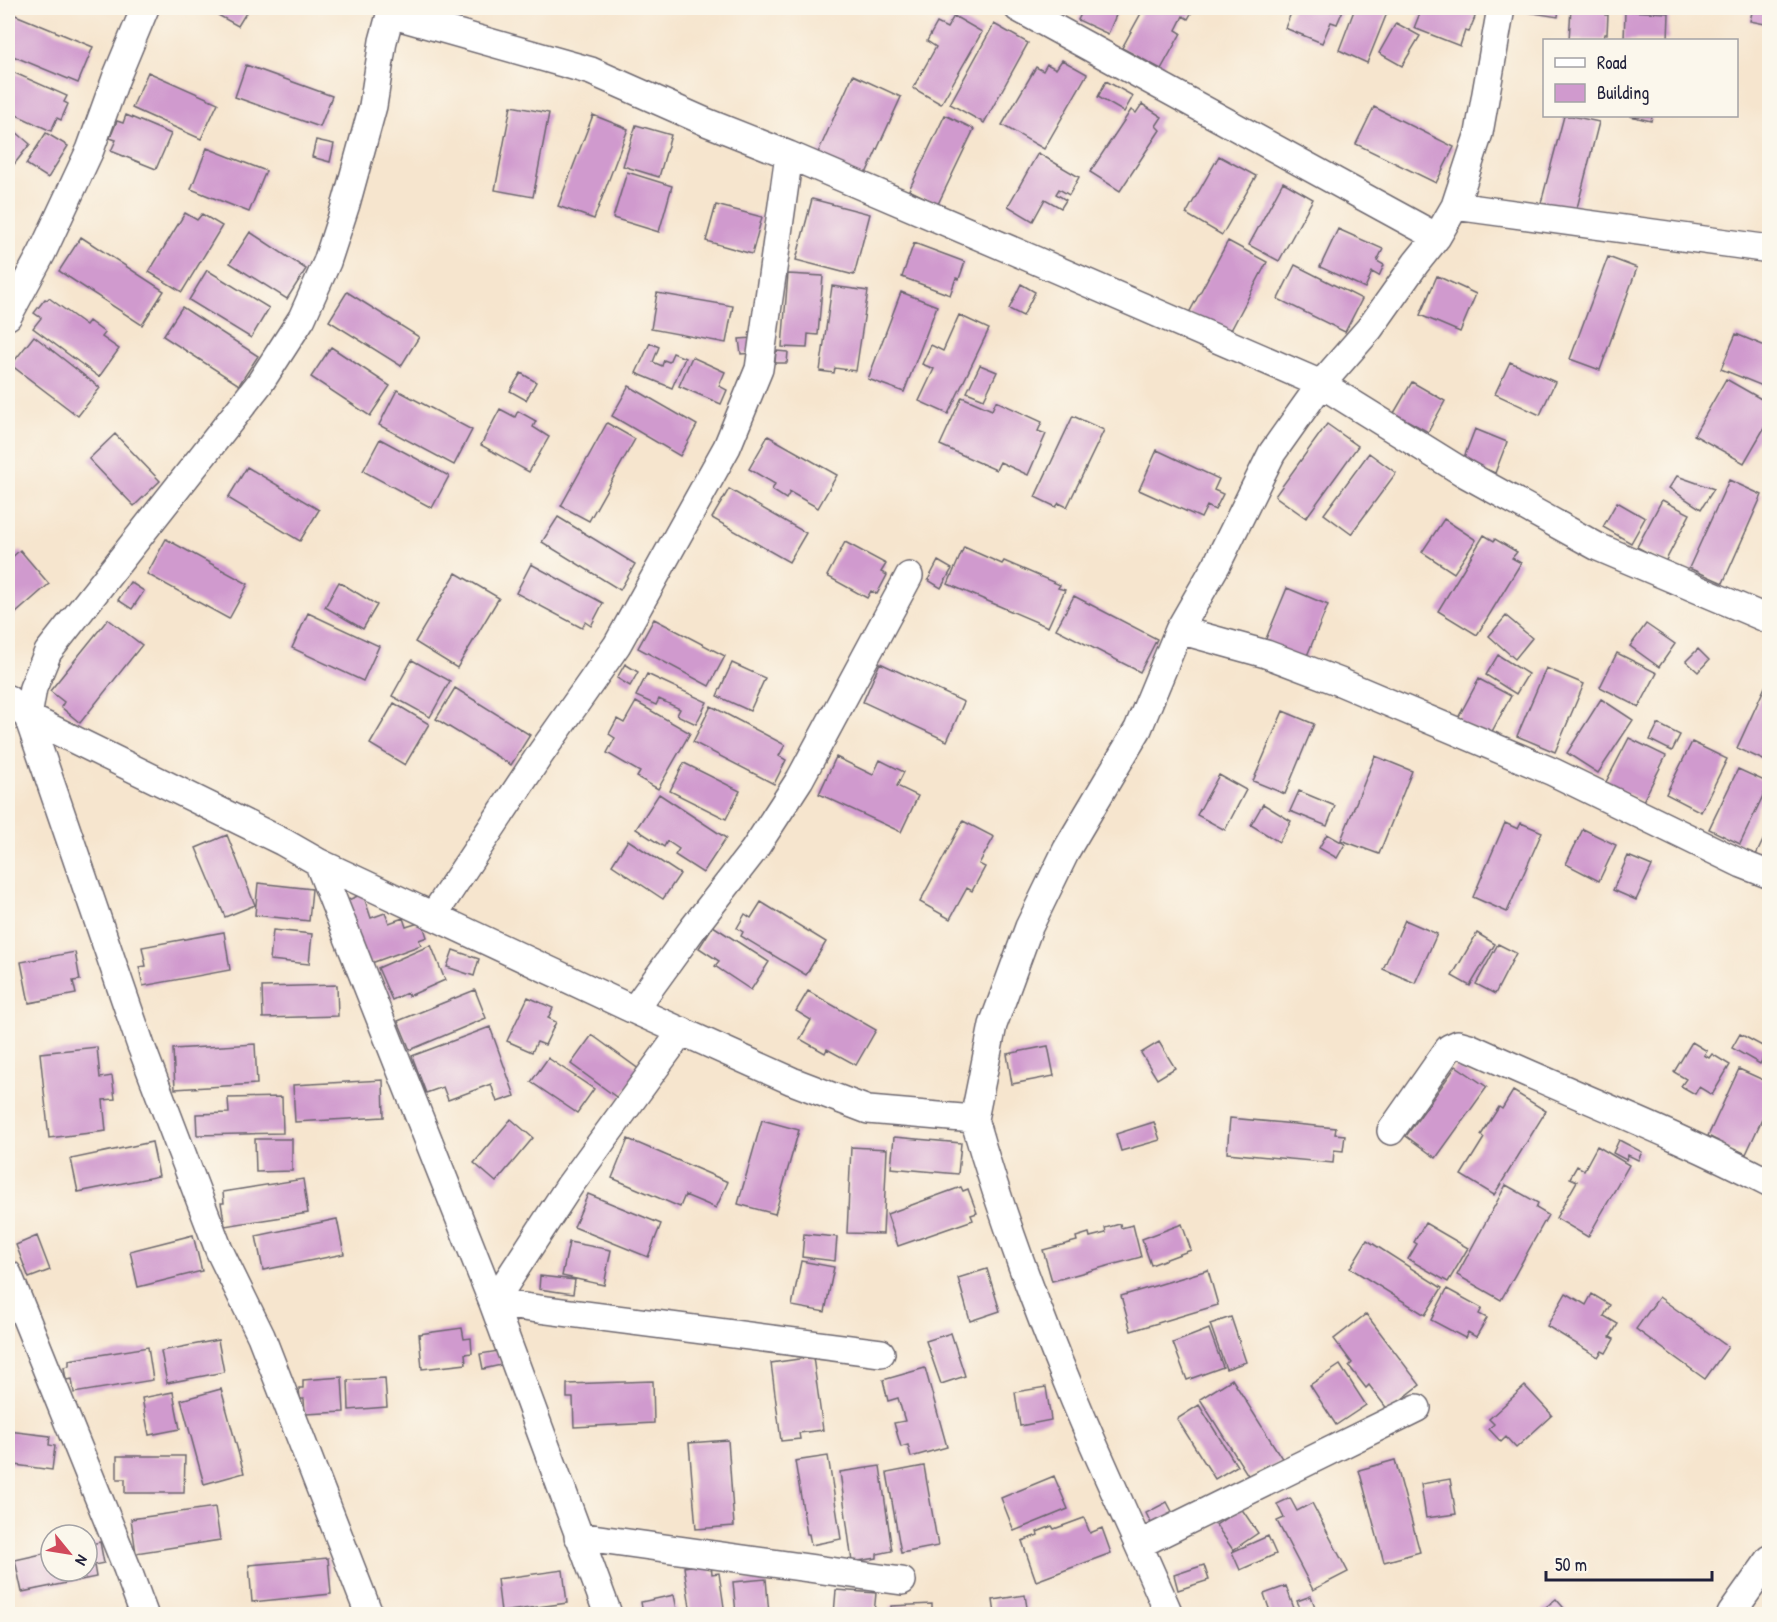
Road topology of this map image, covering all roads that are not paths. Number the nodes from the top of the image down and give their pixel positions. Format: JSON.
{"nodes":[{"id":1,"x":145,"y":8,"type":"edge"},
{"id":2,"x":1018,"y":8,"type":"edge"},
{"id":3,"x":1495,"y":10,"type":"edge"},
{"id":4,"x":391,"y":11,"type":"edge"},
{"id":5,"x":789,"y":155,"type":"junction"},
{"id":6,"x":1455,"y":206,"type":"junction"},
{"id":7,"x":1437,"y":237,"type":"junction"},
{"id":8,"x":1770,"y":249,"type":"edge"},
{"id":9,"x":8,"y":315,"type":"edge"},
{"id":10,"x":1321,"y":384,"type":"junction"},
{"id":11,"x":909,"y":576,"type":"dead end"},
{"id":12,"x":1770,"y":620,"type":"edge"},
{"id":13,"x":1179,"y":630,"type":"junction"},
{"id":14,"x":8,"y":699,"type":"edge"},
{"id":15,"x":28,"y":717,"type":"junction"},
{"id":16,"x":318,"y":862,"type":"junction"},
{"id":17,"x":1770,"y":875,"type":"edge"},
{"id":18,"x":433,"y":916,"type":"junction"},
{"id":19,"x":634,"y":1010,"type":"junction"},
{"id":20,"x":682,"y":1031,"type":"junction"},
{"id":21,"x":975,"y":1119,"type":"junction"},
{"id":22,"x":1390,"y":1131,"type":"dead end"},
{"id":23,"x":1770,"y":1183,"type":"edge"},
{"id":24,"x":8,"y":1274,"type":"edge"},
{"id":25,"x":493,"y":1303,"type":"junction"},
{"id":26,"x":881,"y":1353,"type":"dead end"},
{"id":27,"x":1417,"y":1408,"type":"dead end"},
{"id":28,"x":578,"y":1536,"type":"junction"},
{"id":29,"x":1140,"y":1544,"type":"junction"},
{"id":30,"x":1770,"y":1559,"type":"edge"},
{"id":31,"x":902,"y":1581,"type":"dead end"},
{"id":32,"x":144,"y":1614,"type":"edge"},
{"id":33,"x":369,"y":1614,"type":"edge"},
{"id":34,"x":608,"y":1614,"type":"edge"},
{"id":35,"x":1169,"y":1614,"type":"edge"},
{"id":36,"x":1731,"y":1614,"type":"edge"}],
"edges":[{"from":1,"to":9,"type":"street"},
{"from":2,"to":7,"type":"street"},
{"from":3,"to":6,"type":"street"},
{"from":4,"to":5,"type":"street"},
{"from":4,"to":15,"type":"street"},
{"from":5,"to":10,"type":"street"},
{"from":5,"to":18,"type":"street"},
{"from":6,"to":7,"type":"street"},
{"from":6,"to":8,"type":"street"},
{"from":7,"to":10,"type":"street"},
{"from":10,"to":12,"type":"street"},
{"from":10,"to":13,"type":"street"},
{"from":11,"to":19,"type":"street"},
{"from":13,"to":17,"type":"street"},
{"from":13,"to":21,"type":"street"},
{"from":14,"to":15,"type":"street"},
{"from":15,"to":16,"type":"street"},
{"from":15,"to":33,"type":"street"},
{"from":16,"to":18,"type":"street"},
{"from":16,"to":25,"type":"street"},
{"from":18,"to":19,"type":"street"},
{"from":19,"to":20,"type":"street"},
{"from":20,"to":21,"type":"street"},
{"from":20,"to":25,"type":"street"},
{"from":21,"to":29,"type":"street"},
{"from":22,"to":23,"type":"street"},
{"from":24,"to":32,"type":"street"},
{"from":25,"to":26,"type":"street"},
{"from":25,"to":28,"type":"street"},
{"from":27,"to":29,"type":"street"},
{"from":28,"to":31,"type":"street"},
{"from":28,"to":34,"type":"street"},
{"from":29,"to":35,"type":"street"},
{"from":30,"to":36,"type":"street"}]}
